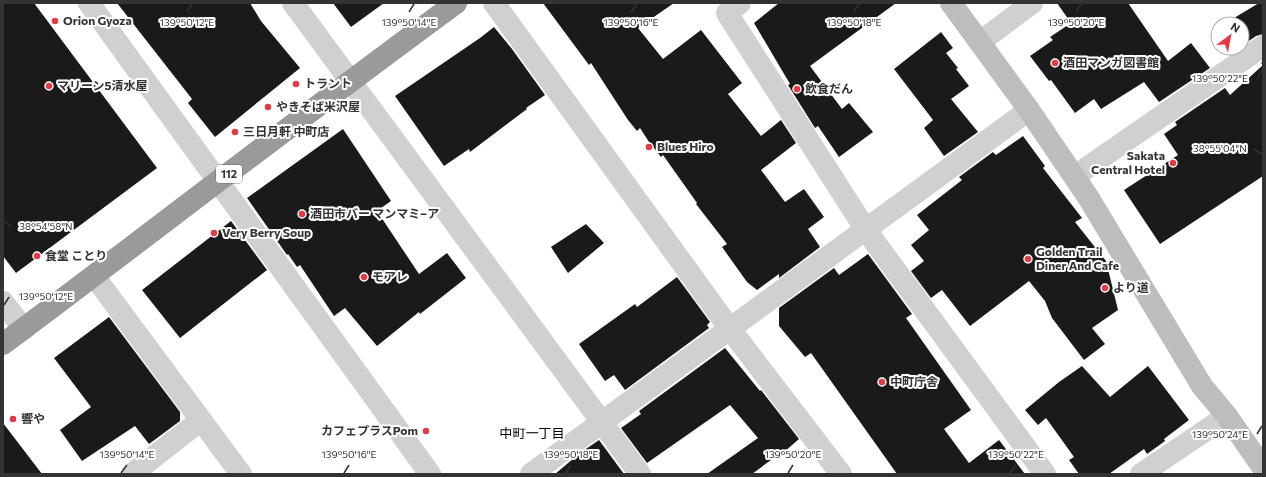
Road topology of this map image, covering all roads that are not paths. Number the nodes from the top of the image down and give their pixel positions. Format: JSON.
{"nodes":[{"id":1,"x":89,"y":3,"type":"edge"},
{"id":2,"x":293,"y":3,"type":"edge"},
{"id":3,"x":456,"y":3,"type":"edge"},
{"id":4,"x":494,"y":3,"type":"edge"},
{"id":5,"x":740,"y":3,"type":"edge"},
{"id":6,"x":951,"y":3,"type":"edge"},
{"id":7,"x":1032,"y":3,"type":"edge"},
{"id":8,"x":980,"y":42,"type":"junction"},
{"id":9,"x":1263,"y":46,"type":"edge"},
{"id":10,"x":350,"y":81,"type":"junction"},
{"id":11,"x":1029,"y":110,"type":"junction"},
{"id":12,"x":1075,"y":178,"type":"junction"},
{"id":13,"x":218,"y":182,"type":"junction"},
{"id":14,"x":866,"y":230,"type":"junction"},
{"id":15,"x":94,"y":276,"type":"junction"},
{"id":16,"x":3,"y":302,"type":"edge"},
{"id":17,"x":24,"y":329,"type":"junction"},
{"id":18,"x":730,"y":329,"type":"junction"},
{"id":19,"x":3,"y":344,"type":"edge"},
{"id":20,"x":1227,"y":416,"type":"junction"},
{"id":21,"x":201,"y":420,"type":"junction"},
{"id":22,"x":602,"y":422,"type":"junction"},
{"id":23,"x":1263,"y":468,"type":"edge"},
{"id":24,"x":132,"y":474,"type":"edge"},
{"id":25,"x":241,"y":474,"type":"edge"},
{"id":26,"x":430,"y":474,"type":"edge"},
{"id":27,"x":531,"y":474,"type":"edge"},
{"id":28,"x":640,"y":474,"type":"edge"},
{"id":29,"x":841,"y":474,"type":"edge"},
{"id":30,"x":1045,"y":474,"type":"edge"},
{"id":31,"x":1141,"y":474,"type":"edge"}],
"edges":[{"from":1,"to":13,"type":"street"},
{"from":2,"to":10,"type":"street"},
{"from":3,"to":10,"type":"highway","number":"112"},
{"from":4,"to":18,"type":"street"},
{"from":5,"to":14,"type":"street"},
{"from":6,"to":8,"type":"street"},
{"from":7,"to":8,"type":"street"},
{"from":8,"to":11,"type":"street"},
{"from":9,"to":12,"type":"street"},
{"from":10,"to":13,"type":"highway","number":"112"},
{"from":10,"to":22,"type":"street"},
{"from":11,"to":12,"type":"street"},
{"from":11,"to":14,"type":"street"},
{"from":12,"to":20,"type":"street"},
{"from":13,"to":15,"type":"highway","number":"112"},
{"from":13,"to":26,"type":"street"},
{"from":14,"to":18,"type":"street"},
{"from":14,"to":30,"type":"street"},
{"from":15,"to":17,"type":"highway","number":"112"},
{"from":15,"to":21,"type":"street"},
{"from":16,"to":17,"type":"street"},
{"from":17,"to":19,"type":"highway","number":"112"},
{"from":18,"to":22,"type":"street"},
{"from":18,"to":29,"type":"street"},
{"from":20,"to":23,"type":"street"},
{"from":20,"to":31,"type":"street"},
{"from":21,"to":24,"type":"street"},
{"from":21,"to":25,"type":"street"},
{"from":22,"to":27,"type":"street"},
{"from":22,"to":28,"type":"street"}]}
